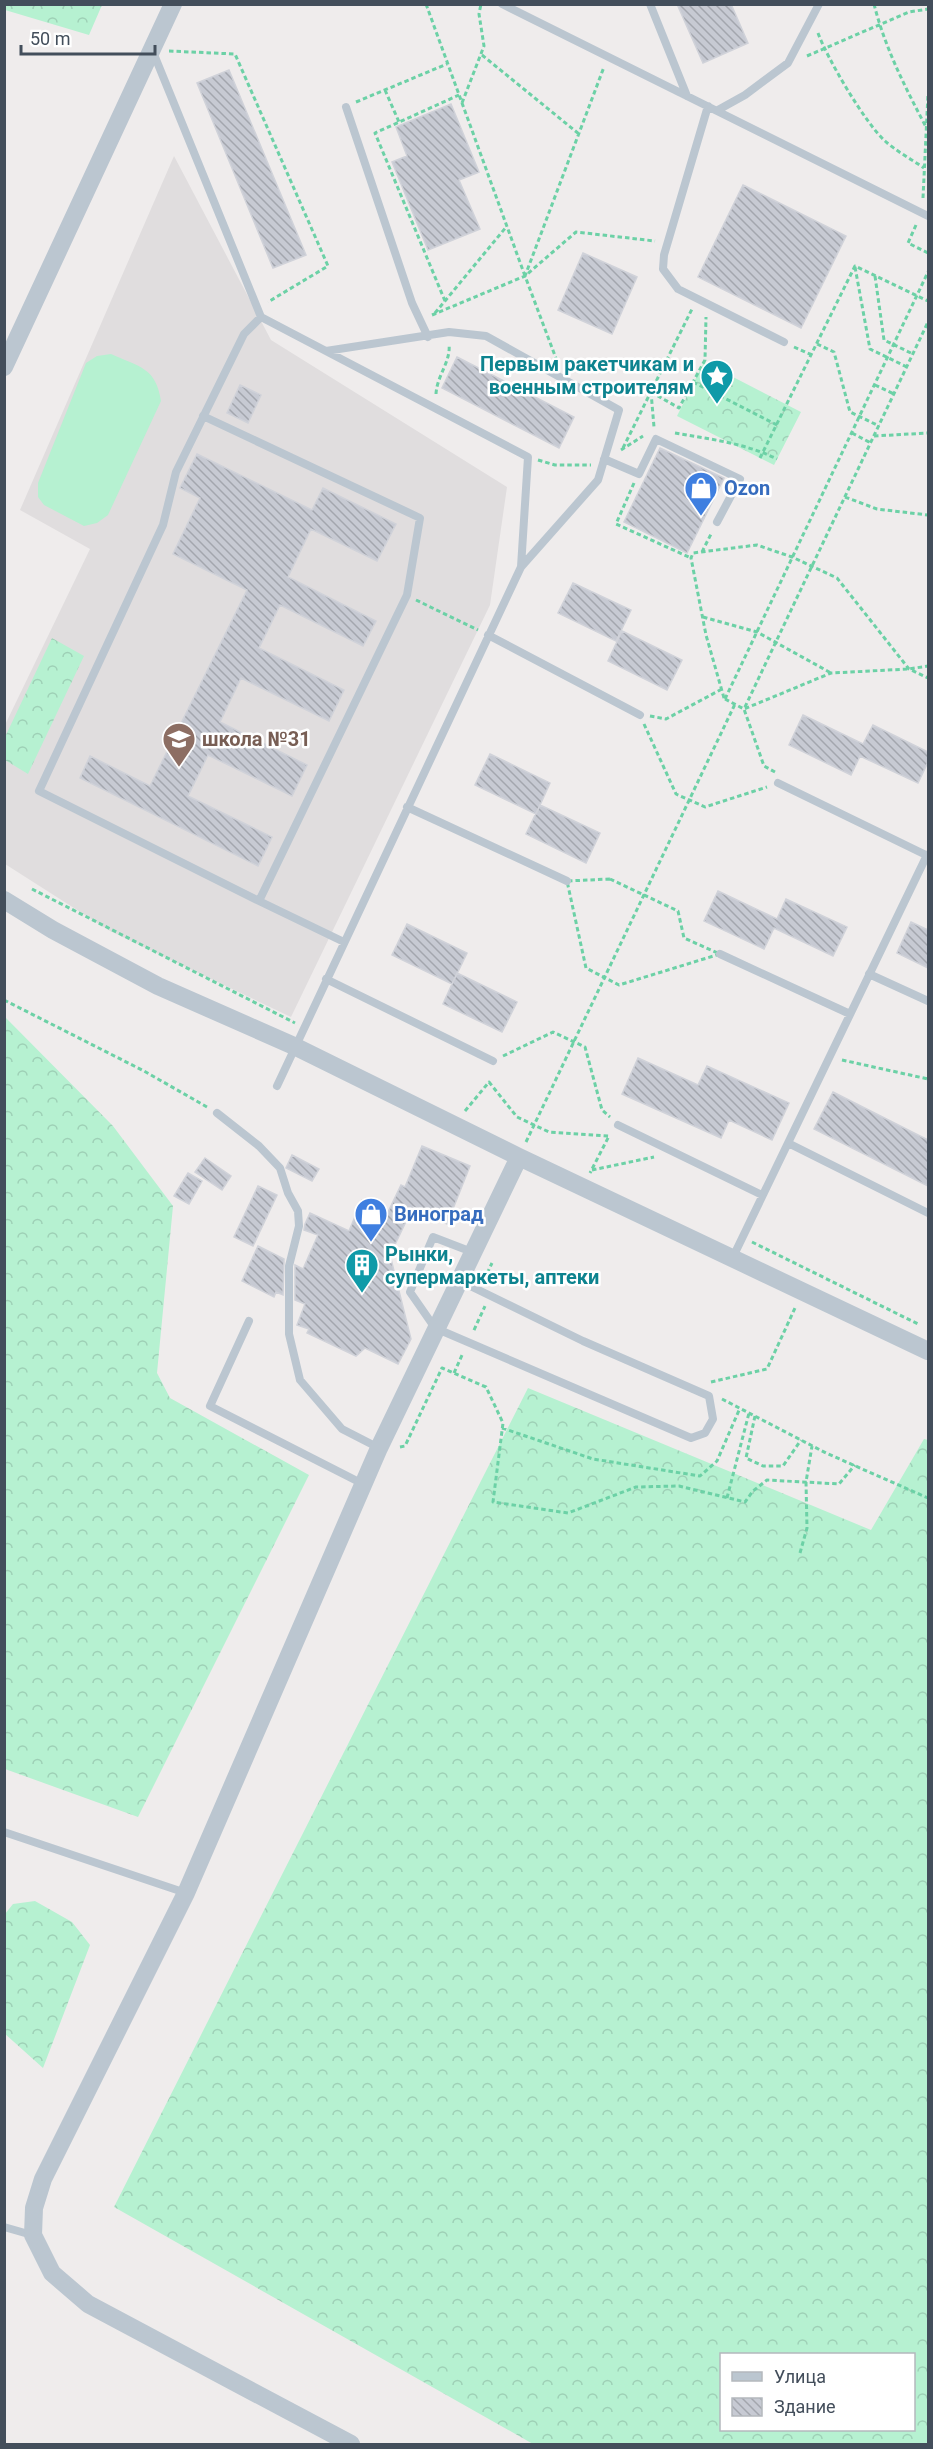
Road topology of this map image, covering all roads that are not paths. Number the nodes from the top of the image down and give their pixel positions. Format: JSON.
{"nodes":[{"id":1,"x":173,"y":4,"type":"edge"},
{"id":2,"x":502,"y":4,"type":"edge"},
{"id":3,"x":651,"y":4,"type":"edge"},
{"id":4,"x":819,"y":4,"type":"edge"},
{"id":5,"x":152,"y":50,"type":"junction"},
{"id":6,"x":687,"y":96,"type":"junction"},
{"id":7,"x":708,"y":106,"type":"junction"},
{"id":8,"x":346,"y":107,"type":"road end"},
{"id":9,"x":718,"y":110,"type":"junction"},
{"id":10,"x":925,"y":214,"type":"edge"},
{"id":11,"x":261,"y":317,"type":"junction"},
{"id":12,"x":428,"y":337,"type":"junction"},
{"id":13,"x":784,"y":342,"type":"road end"},
{"id":14,"x":326,"y":351,"type":"junction"},
{"id":15,"x":4,"y":367,"type":"edge"},
{"id":16,"x":203,"y":416,"type":"junction"},
{"id":17,"x":604,"y":459,"type":"junction"},
{"id":18,"x":717,"y":522,"type":"road end"},
{"id":19,"x":521,"y":567,"type":"junction"},
{"id":20,"x":489,"y":636,"type":"junction"},
{"id":21,"x":640,"y":715,"type":"road end"},
{"id":22,"x":778,"y":783,"type":"road end"},
{"id":23,"x":407,"y":807,"type":"junction"},
{"id":24,"x":928,"y":855,"type":"edge"},
{"id":25,"x":567,"y":882,"type":"road end"},
{"id":26,"x":4,"y":900,"type":"edge"},
{"id":27,"x":259,"y":901,"type":"junction"},
{"id":28,"x":344,"y":942,"type":"junction"},
{"id":29,"x":720,"y":954,"type":"road end"},
{"id":30,"x":869,"y":974,"type":"junction"},
{"id":31,"x":326,"y":979,"type":"junction"},
{"id":32,"x":928,"y":1001,"type":"edge"},
{"id":33,"x":850,"y":1014,"type":"junction"},
{"id":34,"x":294,"y":1046,"type":"junction"},
{"id":35,"x":493,"y":1061,"type":"road end"},
{"id":36,"x":277,"y":1086,"type":"dead end"},
{"id":37,"x":217,"y":1113,"type":"road end"},
{"id":38,"x":618,"y":1125,"type":"road end"},
{"id":39,"x":788,"y":1143,"type":"junction"},
{"id":40,"x":519,"y":1157,"type":"junction"},
{"id":41,"x":762,"y":1195,"type":"junction"},
{"id":42,"x":928,"y":1213,"type":"edge"},
{"id":43,"x":472,"y":1253,"type":"junction"},
{"id":44,"x":732,"y":1258,"type":"junction"},
{"id":45,"x":459,"y":1280,"type":"junction"},
{"id":46,"x":249,"y":1321,"type":"dead end"},
{"id":47,"x":435,"y":1328,"type":"junction"},
{"id":48,"x":928,"y":1351,"type":"edge"},
{"id":49,"x":379,"y":1448,"type":"junction"},
{"id":50,"x":363,"y":1484,"type":"junction"},
{"id":51,"x":4,"y":1832,"type":"edge"},
{"id":52,"x":186,"y":1893,"type":"junction"},
{"id":53,"x":4,"y":2227,"type":"edge"},
{"id":54,"x":33,"y":2235,"type":"junction"},
{"id":55,"x":351,"y":2445,"type":"edge"}],
"edges":[{"from":1,"to":5,"type":"street"},
{"from":2,"to":6,"type":"lane"},
{"from":3,"to":6,"type":"lane"},
{"from":4,"to":9,"type":"lane"},
{"from":5,"to":11,"type":"lane"},
{"from":5,"to":15,"type":"street"},
{"from":6,"to":7,"type":"lane"},
{"from":7,"to":9,"type":"lane"},
{"from":7,"to":13,"type":"lane"},
{"from":8,"to":12,"type":"lane"},
{"from":9,"to":10,"type":"lane"},
{"from":11,"to":14,"type":"lane"},
{"from":11,"to":16,"type":"lane"},
{"from":12,"to":14,"type":"lane"},
{"from":12,"to":17,"type":"lane"},
{"from":14,"to":19,"type":"lane"},
{"from":16,"to":27,"type":"lane"},
{"from":16,"to":27,"type":"lane"},
{"from":17,"to":18,"type":"lane"},
{"from":17,"to":19,"type":"lane"},
{"from":19,"to":20,"type":"lane"},
{"from":20,"to":21,"type":"lane"},
{"from":20,"to":23,"type":"lane"},
{"from":22,"to":24,"type":"lane"},
{"from":23,"to":25,"type":"lane"},
{"from":23,"to":28,"type":"lane"},
{"from":24,"to":30,"type":"lane"},
{"from":26,"to":34,"type":"street"},
{"from":27,"to":28,"type":"lane"},
{"from":28,"to":31,"type":"lane"},
{"from":29,"to":33,"type":"lane"},
{"from":30,"to":32,"type":"lane"},
{"from":30,"to":33,"type":"lane"},
{"from":31,"to":34,"type":"lane"},
{"from":31,"to":35,"type":"lane"},
{"from":33,"to":39,"type":"lane"},
{"from":34,"to":36,"type":"lane"},
{"from":34,"to":40,"type":"street"},
{"from":37,"to":49,"type":"lane"},
{"from":38,"to":41,"type":"lane"},
{"from":39,"to":41,"type":"lane"},
{"from":39,"to":42,"type":"lane"},
{"from":40,"to":43,"type":"street"},
{"from":40,"to":44,"type":"street"},
{"from":41,"to":44,"type":"lane"},
{"from":43,"to":45,"type":"street"},
{"from":43,"to":47,"type":"lane"},
{"from":44,"to":48,"type":"street"},
{"from":45,"to":47,"type":"street"},
{"from":45,"to":47,"type":"lane"},
{"from":46,"to":50,"type":"lane"},
{"from":47,"to":49,"type":"street"},
{"from":49,"to":50,"type":"street"},
{"from":50,"to":52,"type":"street"},
{"from":51,"to":52,"type":"lane"},
{"from":52,"to":54,"type":"street"},
{"from":53,"to":54,"type":"lane"},
{"from":54,"to":55,"type":"street"}]}
